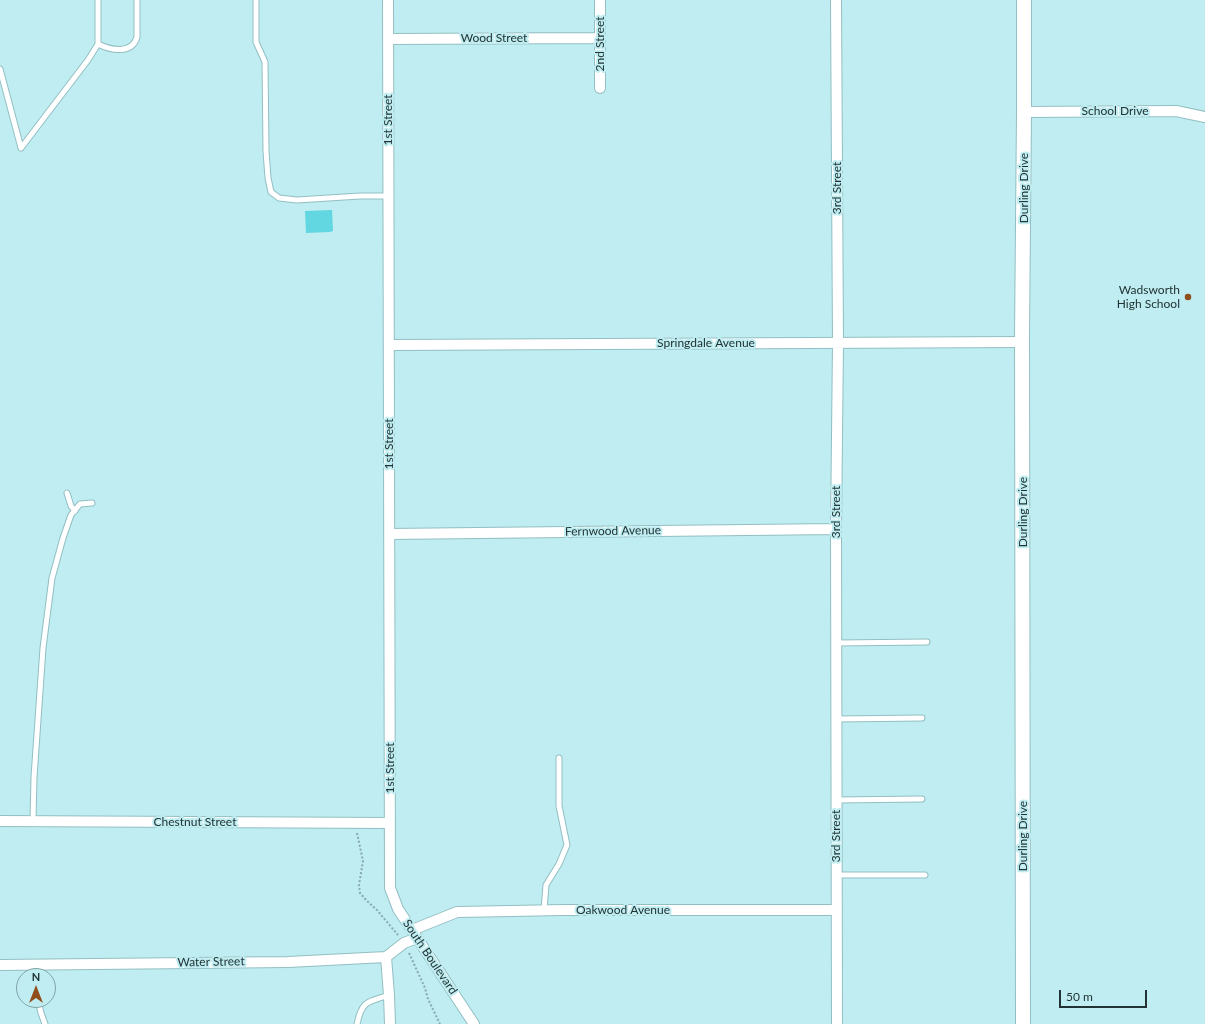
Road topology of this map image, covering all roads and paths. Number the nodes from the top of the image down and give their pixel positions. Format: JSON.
{"nodes":[{"id":1,"x":98,"y":0,"type":"edge"},
{"id":2,"x":137,"y":0,"type":"edge"},
{"id":3,"x":256,"y":0,"type":"edge"},
{"id":4,"x":388,"y":0,"type":"edge"},
{"id":5,"x":600,"y":0,"type":"edge"},
{"id":6,"x":836,"y":0,"type":"edge"},
{"id":7,"x":1024,"y":0,"type":"edge"},
{"id":8,"x":600,"y":38,"type":"junction"},
{"id":9,"x":388,"y":39,"type":"junction"},
{"id":10,"x":98,"y":44,"type":"junction"},
{"id":11,"x":0,"y":69,"type":"edge"},
{"id":12,"x":600,"y":88,"type":"dead end"},
{"id":13,"x":1024,"y":112,"type":"junction"},
{"id":14,"x":1205,"y":117,"type":"edge"},
{"id":15,"x":389,"y":196,"type":"junction"},
{"id":16,"x":838,"y":342,"type":"junction"},
{"id":17,"x":1022,"y":342,"type":"junction"},
{"id":18,"x":389,"y":345,"type":"junction"},
{"id":19,"x":67,"y":493,"type":"dead end"},
{"id":20,"x":92,"y":503,"type":"dead end"},
{"id":21,"x":74,"y":511,"type":"junction"},
{"id":22,"x":836,"y":529,"type":"junction"},
{"id":23,"x":389,"y":534,"type":"junction"},
{"id":24,"x":927,"y":642,"type":"dead end"},
{"id":25,"x":836,"y":643,"type":"junction"},
{"id":26,"x":922,"y":718,"type":"dead end"},
{"id":27,"x":836,"y":719,"type":"junction"},
{"id":28,"x":559,"y":758,"type":"dead end"},
{"id":29,"x":922,"y":799,"type":"dead end"},
{"id":30,"x":836,"y":800,"type":"junction"},
{"id":31,"x":0,"y":821,"type":"edge"},
{"id":32,"x":33,"y":821,"type":"junction"},
{"id":33,"x":354,"y":823,"type":"junction"},
{"id":34,"x":390,"y":823,"type":"junction"},
{"id":35,"x":837,"y":875,"type":"junction"},
{"id":36,"x":925,"y":875,"type":"dead end"},
{"id":37,"x":390,"y":888,"type":"joint"},
{"id":38,"x":544,"y":910,"type":"junction"},
{"id":39,"x":837,"y":910,"type":"junction"},
{"id":40,"x":414,"y":934,"type":"junction"},
{"id":41,"x":404,"y":944,"type":"junction"},
{"id":42,"x":386,"y":957,"type":"junction"},
{"id":43,"x":32,"y":964,"type":"junction"},
{"id":44,"x":0,"y":965,"type":"edge"},
{"id":45,"x":33,"y":968,"type":"edge"},
{"id":46,"x":389,"y":995,"type":"junction"},
{"id":47,"x":40,"y":1008,"type":"edge"},
{"id":48,"x":44,"y":1024,"type":"edge"},
{"id":49,"x":357,"y":1024,"type":"edge"},
{"id":50,"x":390,"y":1024,"type":"edge"},
{"id":51,"x":440,"y":1024,"type":"edge"},
{"id":52,"x":474,"y":1024,"type":"edge"},
{"id":53,"x":837,"y":1024,"type":"edge"},
{"id":54,"x":1024,"y":1024,"type":"edge"}],
"edges":[{"from":1,"to":10,"type":"lane"},
{"from":2,"to":10,"type":"lane"},
{"from":3,"to":15,"type":"lane"},
{"from":4,"to":9,"type":"street","name":"1st Street"},
{"from":5,"to":8,"type":"street","name":"2nd Street"},
{"from":6,"to":16,"type":"street","name":"3rd Street"},
{"from":7,"to":13,"type":"street","name":"Durling Drive"},
{"from":8,"to":9,"type":"street","name":"Wood Street"},
{"from":8,"to":12,"type":"street","name":"2nd Street"},
{"from":9,"to":15,"type":"street","name":"1st Street"},
{"from":10,"to":11,"type":"lane"},
{"from":13,"to":14,"type":"street","name":"School Drive"},
{"from":13,"to":17,"type":"street","name":"Durling Drive"},
{"from":15,"to":18,"type":"street","name":"1st Street"},
{"from":16,"to":17,"type":"street","name":"Springdale Avenue"},
{"from":16,"to":18,"type":"street","name":"Springdale Avenue"},
{"from":16,"to":22,"type":"street","name":"3rd Street"},
{"from":17,"to":54,"type":"street","name":"Durling Drive"},
{"from":18,"to":23,"type":"street","name":"1st Street"},
{"from":19,"to":21,"type":"lane"},
{"from":20,"to":21,"type":"lane"},
{"from":21,"to":32,"type":"lane"},
{"from":22,"to":23,"type":"street","name":"Fernwood Avenue"},
{"from":22,"to":25,"type":"street","name":"3rd Street"},
{"from":23,"to":34,"type":"street","name":"1st Street"},
{"from":24,"to":25,"type":"lane"},
{"from":25,"to":27,"type":"street","name":"3rd Street"},
{"from":26,"to":27,"type":"lane"},
{"from":27,"to":30,"type":"street","name":"3rd Street"},
{"from":28,"to":38,"type":"lane"},
{"from":29,"to":30,"type":"lane"},
{"from":30,"to":35,"type":"street","name":"3rd Street"},
{"from":31,"to":32,"type":"street","name":"Chestnut Street"},
{"from":32,"to":33,"type":"street","name":"Chestnut Street"},
{"from":33,"to":34,"type":"street","name":"Chestnut Street"},
{"from":33,"to":41,"type":"path"},
{"from":34,"to":37,"type":"street","name":"1st Street"},
{"from":35,"to":36,"type":"lane"},
{"from":35,"to":39,"type":"street","name":"3rd Street"},
{"from":37,"to":40,"type":"street","name":"South Boulevard"},
{"from":38,"to":39,"type":"street","name":"Oakwood Avenue"},
{"from":38,"to":40,"type":"street","name":"Oakwood Avenue"},
{"from":39,"to":53,"type":"street","name":"3rd Street"},
{"from":40,"to":41,"type":"street"},
{"from":40,"to":52,"type":"street","name":"South Boulevard"},
{"from":41,"to":42,"type":"street"},
{"from":41,"to":51,"type":"path"},
{"from":42,"to":43,"type":"street","name":"Water Street"},
{"from":42,"to":46,"type":"street"},
{"from":43,"to":44,"type":"street","name":"Water Street"},
{"from":43,"to":45,"type":"lane"},
{"from":46,"to":49,"type":"lane"},
{"from":46,"to":50,"type":"street"},
{"from":47,"to":48,"type":"lane"}]}
